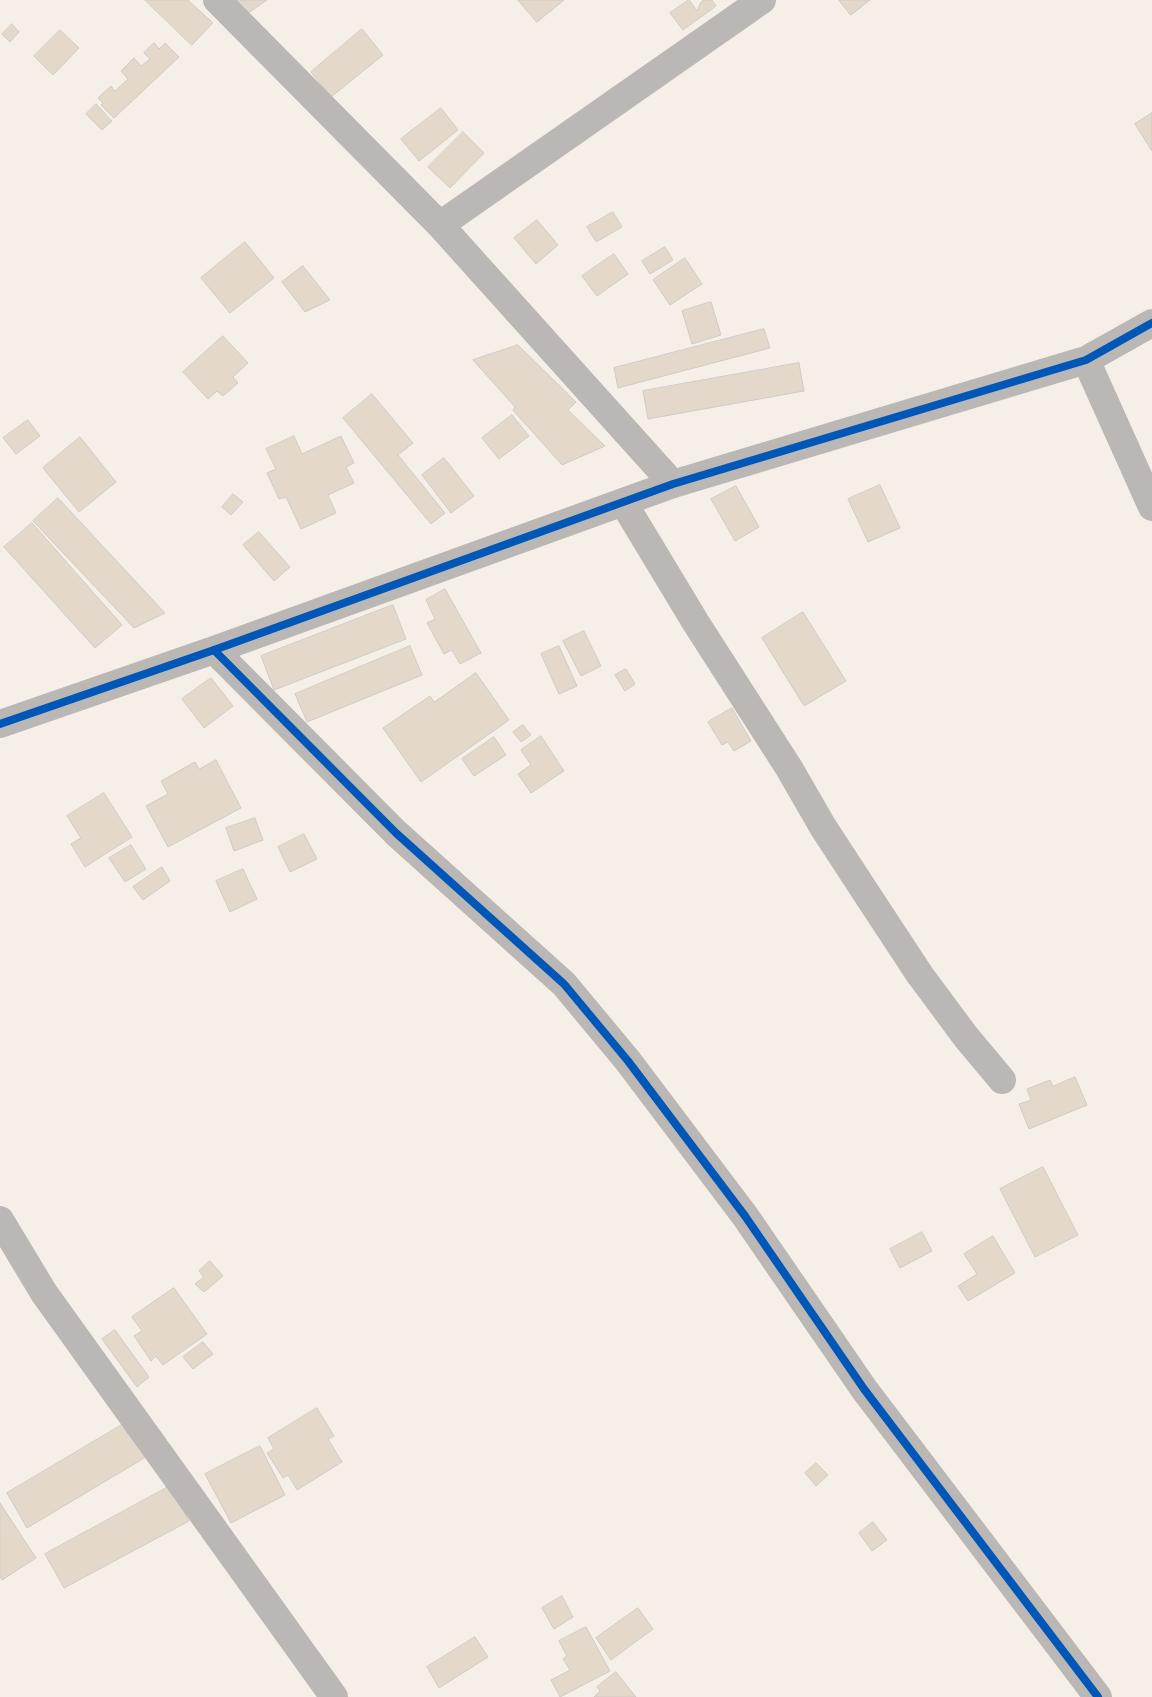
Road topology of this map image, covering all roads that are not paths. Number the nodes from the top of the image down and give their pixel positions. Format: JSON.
{"nodes":[{"id":1,"x":217,"y":0,"type":"edge"},
{"id":2,"x":762,"y":0,"type":"edge"},
{"id":3,"x":440,"y":225,"type":"junction"},
{"id":4,"x":1152,"y":323,"type":"edge"},
{"id":5,"x":1086,"y":360,"type":"junction"},
{"id":6,"x":673,"y":484,"type":"junction"},
{"id":7,"x":623,"y":502,"type":"junction"},
{"id":8,"x":1152,"y":507,"type":"edge"},
{"id":9,"x":214,"y":650,"type":"junction"},
{"id":10,"x":0,"y":724,"type":"edge"},
{"id":11,"x":1002,"y":1080,"type":"dead end"},
{"id":12,"x":0,"y":1220,"type":"edge"},
{"id":13,"x":334,"y":1697,"type":"edge"},
{"id":14,"x":1098,"y":1697,"type":"edge"}],
"edges":[{"from":1,"to":3,"type":"street"},
{"from":2,"to":3,"type":"street"},
{"from":3,"to":6,"type":"street"},
{"from":4,"to":5,"type":"street"},
{"from":5,"to":6,"type":"street"},
{"from":5,"to":8,"type":"street"},
{"from":6,"to":7,"type":"street"},
{"from":7,"to":9,"type":"street"},
{"from":7,"to":11,"type":"street"},
{"from":9,"to":10,"type":"street"},
{"from":9,"to":14,"type":"street"},
{"from":12,"to":13,"type":"street"}]}
